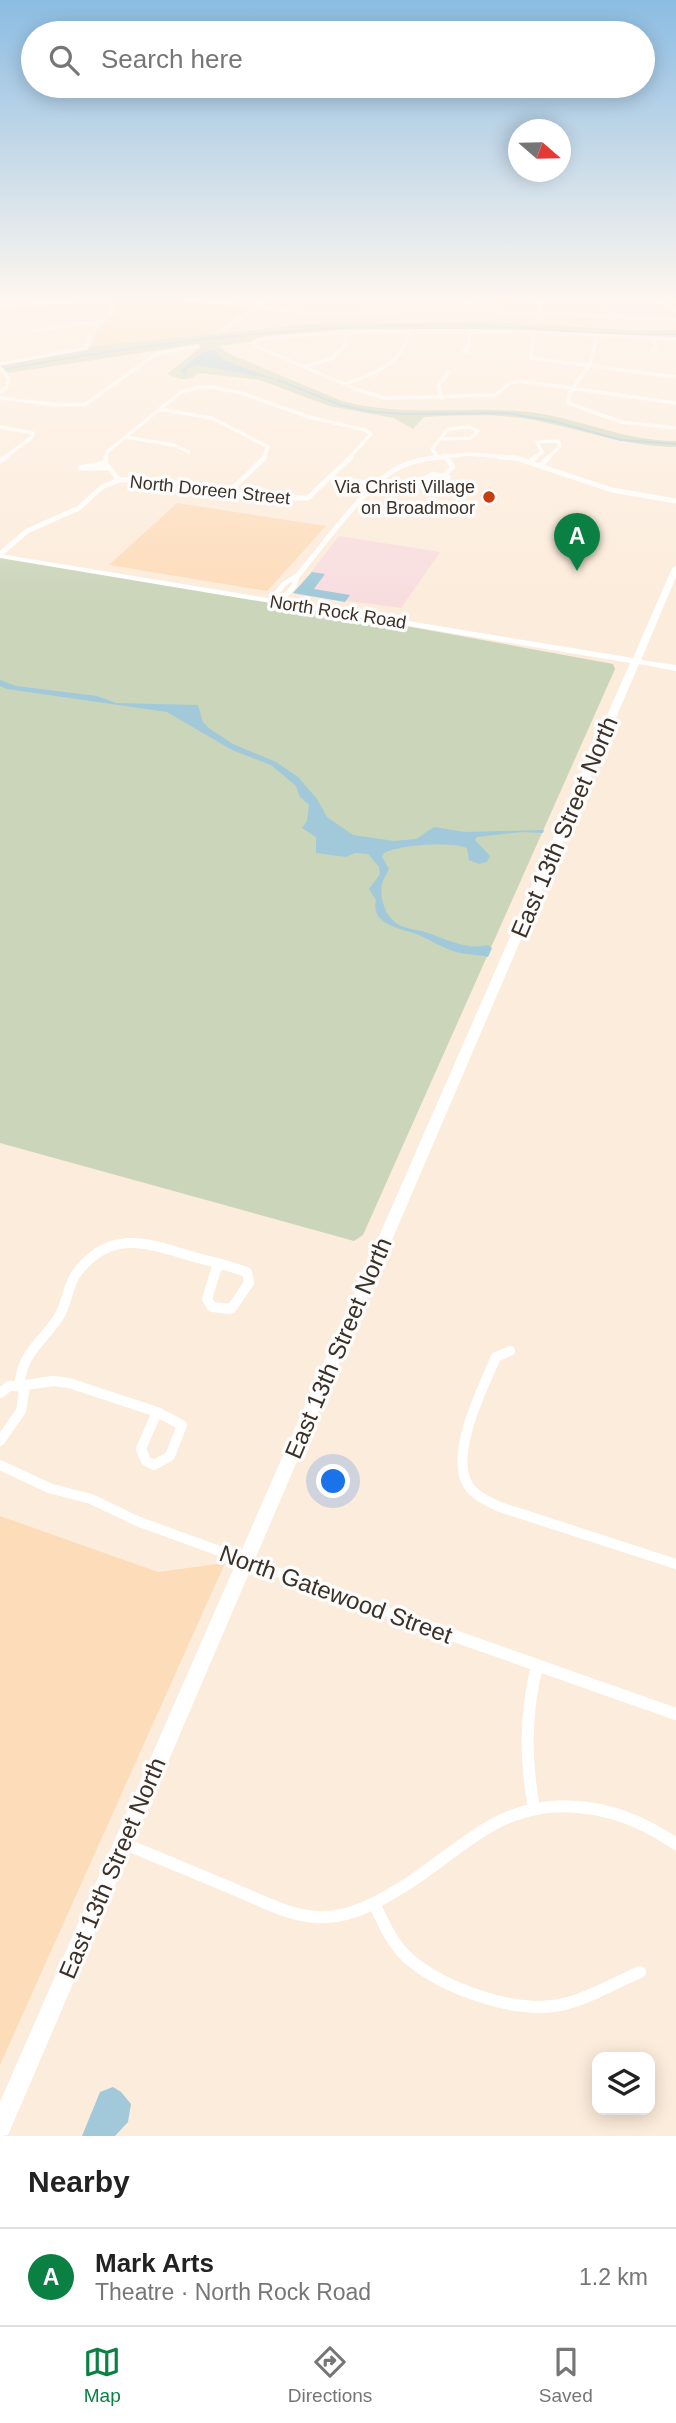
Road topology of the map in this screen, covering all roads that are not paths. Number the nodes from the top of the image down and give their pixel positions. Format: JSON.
{"nodes":[{"id":1,"x":12,"y":399,"type":"edge"},
{"id":2,"x":93,"y":399,"type":"edge"},
{"id":3,"x":172,"y":399,"type":"edge"},
{"id":4,"x":264,"y":399,"type":"edge"},
{"id":5,"x":567,"y":399,"type":"edge"},
{"id":6,"x":640,"y":399,"type":"edge"},
{"id":7,"x":676,"y":403,"type":"edge"},
{"id":8,"x":159,"y":409,"type":"junction"},
{"id":9,"x":0,"y":427,"type":"edge"},
{"id":10,"x":676,"y":428,"type":"edge"},
{"id":11,"x":125,"y":437,"type":"junction"},
{"id":12,"x":440,"y":439,"type":"junction"},
{"id":13,"x":189,"y":452,"type":"dead end"},
{"id":14,"x":445,"y":455,"type":"junction"},
{"id":15,"x":437,"y":456,"type":"junction"},
{"id":16,"x":0,"y":461,"type":"edge"},
{"id":17,"x":531,"y":461,"type":"junction"},
{"id":18,"x":542,"y":464,"type":"junction"},
{"id":19,"x":444,"y":475,"type":"junction"},
{"id":20,"x":331,"y":478,"type":"junction"},
{"id":21,"x":119,"y":480,"type":"junction"},
{"id":22,"x":377,"y":482,"type":"junction"},
{"id":23,"x":414,"y":485,"type":"junction"},
{"id":24,"x":230,"y":491,"type":"junction"},
{"id":25,"x":676,"y":500,"type":"edge"},
{"id":26,"x":0,"y":555,"type":"edge"},
{"id":27,"x":676,"y":568,"type":"edge"},
{"id":28,"x":298,"y":575,"type":"junction"},
{"id":29,"x":270,"y":601,"type":"junction"},
{"id":30,"x":280,"y":602,"type":"junction"},
{"id":31,"x":636,"y":661,"type":"junction"},
{"id":32,"x":676,"y":668,"type":"edge"},
{"id":33,"x":218,"y":1263,"type":"junction"},
{"id":34,"x":510,"y":1350,"type":"dead end"},
{"id":35,"x":19,"y":1386,"type":"junction"},
{"id":36,"x":0,"y":1393,"type":"edge"},
{"id":37,"x":158,"y":1412,"type":"junction"},
{"id":38,"x":0,"y":1441,"type":"edge"},
{"id":39,"x":0,"y":1465,"type":"edge"},
{"id":40,"x":245,"y":1561,"type":"junction"},
{"id":41,"x":676,"y":1564,"type":"edge"},
{"id":42,"x":537,"y":1666,"type":"junction"},
{"id":43,"x":676,"y":1714,"type":"edge"},
{"id":44,"x":534,"y":1808,"type":"junction"},
{"id":45,"x":123,"y":1843,"type":"junction"},
{"id":46,"x":676,"y":1844,"type":"edge"},
{"id":47,"x":374,"y":1903,"type":"junction"},
{"id":48,"x":640,"y":1972,"type":"dead end"},
{"id":49,"x":0,"y":2127,"type":"edge"}],
"edges":[{"from":1,"to":2,"type":"street"},
{"from":3,"to":8,"type":"street"},
{"from":4,"to":20,"type":"street"},
{"from":5,"to":10,"type":"street"},
{"from":6,"to":7,"type":"street"},
{"from":8,"to":11,"type":"street"},
{"from":8,"to":24,"type":"street"},
{"from":9,"to":16,"type":"street"},
{"from":11,"to":13,"type":"street"},
{"from":11,"to":21,"type":"street"},
{"from":12,"to":12,"type":"street"},
{"from":12,"to":15,"type":"street"},
{"from":14,"to":15,"type":"street"},
{"from":14,"to":17,"type":"street"},
{"from":14,"to":19,"type":"street"},
{"from":15,"to":22,"type":"street"},
{"from":17,"to":18,"type":"street"},
{"from":17,"to":18,"type":"street"},
{"from":18,"to":25,"type":"street"},
{"from":19,"to":23,"type":"street"},
{"from":19,"to":23,"type":"street"},
{"from":20,"to":22,"type":"street"},
{"from":20,"to":24,"type":"street","name":"North Doreen Street"},
{"from":21,"to":24,"type":"street","name":"North Doreen Street"},
{"from":21,"to":26,"type":"street"},
{"from":22,"to":23,"type":"street"},
{"from":22,"to":28,"type":"street"},
{"from":26,"to":29,"type":"main road","name":"North Rock Road"},
{"from":27,"to":31,"type":"main road","name":"East 13th Street North"},
{"from":28,"to":29,"type":"street"},
{"from":28,"to":30,"type":"street"},
{"from":29,"to":30,"type":"main road","name":"North Rock Road"},
{"from":30,"to":31,"type":"main road","name":"North Rock Road"},
{"from":31,"to":32,"type":"main road","name":"North Rock Road"},
{"from":31,"to":40,"type":"main road","name":"East 13th Street North"},
{"from":33,"to":33,"type":"street"},
{"from":33,"to":35,"type":"street"},
{"from":34,"to":41,"type":"street"},
{"from":35,"to":36,"type":"street"},
{"from":35,"to":37,"type":"street"},
{"from":35,"to":38,"type":"street"},
{"from":37,"to":37,"type":"street"},
{"from":39,"to":40,"type":"street","name":"North Gatewood Street"},
{"from":40,"to":42,"type":"street","name":"North Gatewood Street"},
{"from":40,"to":45,"type":"main road","name":"East 13th Street North"},
{"from":42,"to":43,"type":"street","name":"North Gatewood Street"},
{"from":42,"to":44,"type":"street"},
{"from":44,"to":46,"type":"street"},
{"from":44,"to":47,"type":"street"},
{"from":45,"to":47,"type":"street"},
{"from":45,"to":49,"type":"main road","name":"East 13th Street North"},
{"from":47,"to":48,"type":"street"}]}
